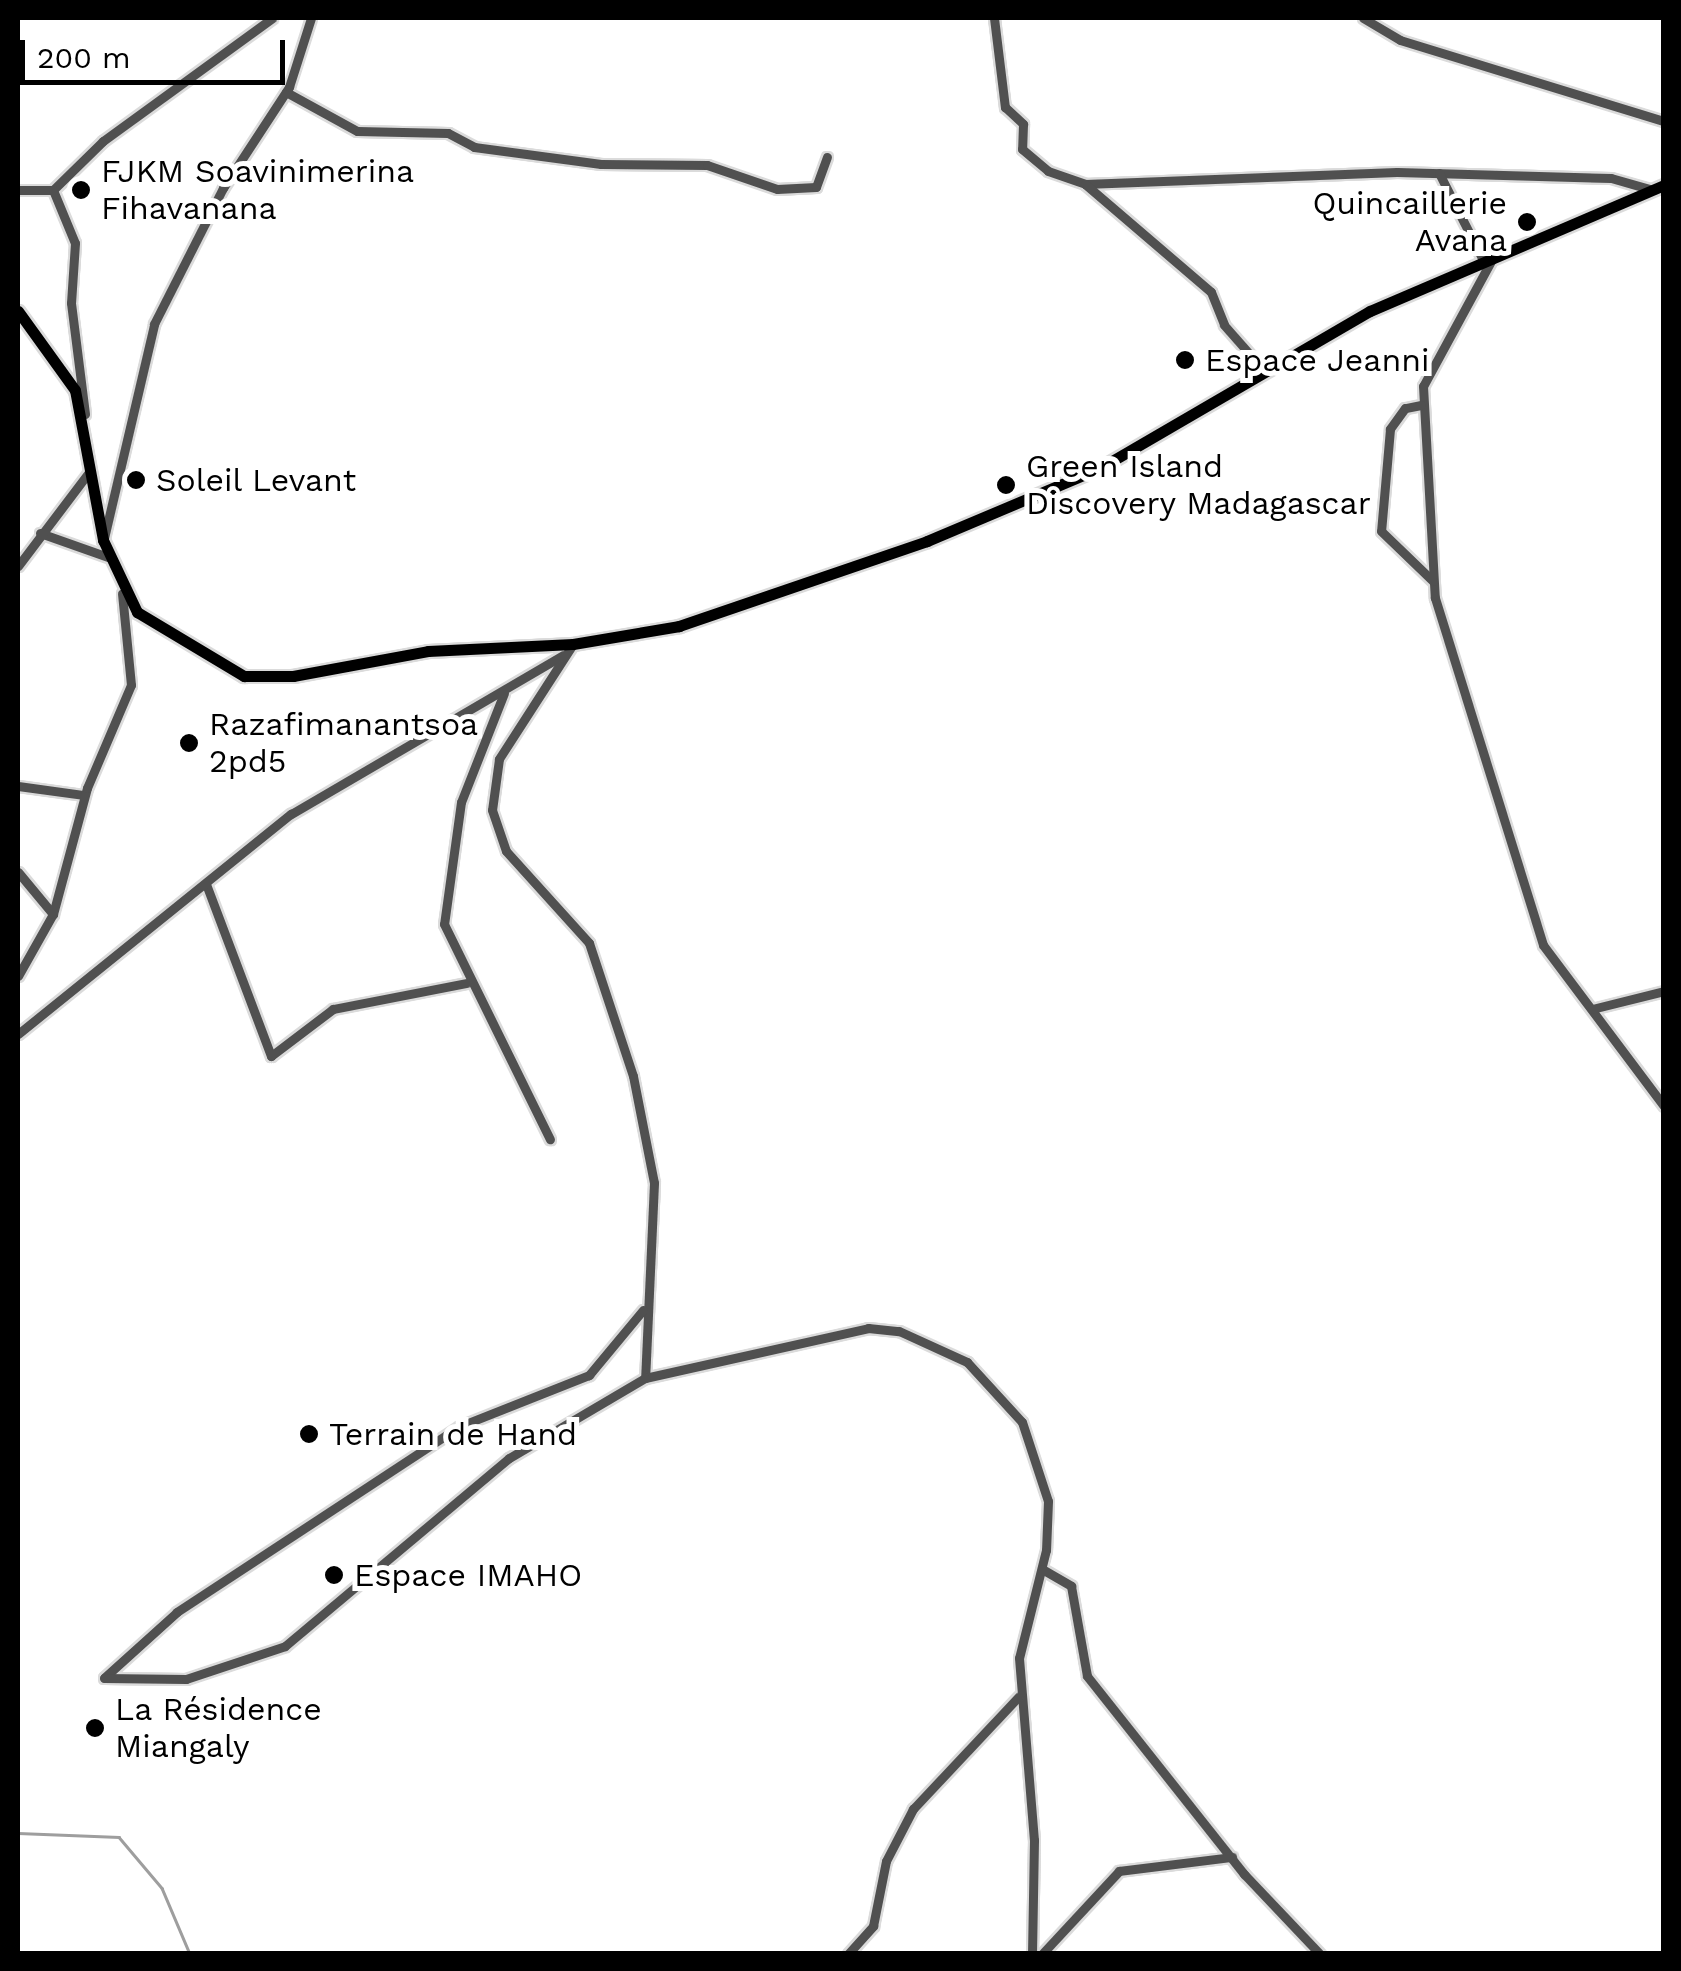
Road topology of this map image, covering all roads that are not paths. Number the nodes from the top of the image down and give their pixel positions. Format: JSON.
{"nodes":[{"id":1,"x":272,"y":18,"type":"edge"},
{"id":2,"x":311,"y":18,"type":"edge"},
{"id":3,"x":994,"y":18,"type":"edge"},
{"id":4,"x":1363,"y":18,"type":"edge"},
{"id":5,"x":286,"y":92,"type":"junction"},
{"id":6,"x":1664,"y":121,"type":"edge"},
{"id":7,"x":826,"y":157,"type":"dead end"},
{"id":8,"x":1439,"y":173,"type":"junction"},
{"id":9,"x":1085,"y":184,"type":"junction"},
{"id":10,"x":1658,"y":188,"type":"edge"},
{"id":11,"x":18,"y":190,"type":"edge"},
{"id":12,"x":53,"y":190,"type":"junction"},
{"id":13,"x":1498,"y":250,"type":"junction"},
{"id":14,"x":1482,"y":258,"type":"junction"},
{"id":15,"x":18,"y":311,"type":"edge"},
{"id":16,"x":1261,"y":367,"type":"junction"},
{"id":17,"x":1421,"y":405,"type":"junction"},
{"id":18,"x":85,"y":414,"type":"junction"},
{"id":19,"x":89,"y":472,"type":"junction"},
{"id":20,"x":40,"y":533,"type":"junction"},
{"id":21,"x":103,"y":540,"type":"junction"},
{"id":22,"x":108,"y":556,"type":"junction"},
{"id":23,"x":18,"y":566,"type":"edge"},
{"id":24,"x":1433,"y":581,"type":"junction"},
{"id":25,"x":122,"y":593,"type":"junction"},
{"id":26,"x":573,"y":644,"type":"junction"},
{"id":27,"x":563,"y":655,"type":"junction"},
{"id":28,"x":505,"y":691,"type":"junction"},
{"id":29,"x":18,"y":786,"type":"edge"},
{"id":30,"x":84,"y":795,"type":"junction"},
{"id":31,"x":18,"y":872,"type":"edge"},
{"id":32,"x":206,"y":884,"type":"junction"},
{"id":33,"x":53,"y":914,"type":"junction"},
{"id":34,"x":18,"y":976,"type":"edge"},
{"id":35,"x":467,"y":983,"type":"junction"},
{"id":36,"x":1664,"y":991,"type":"edge"},
{"id":37,"x":1592,"y":1009,"type":"junction"},
{"id":38,"x":18,"y":1034,"type":"edge"},
{"id":39,"x":1664,"y":1106,"type":"edge"},
{"id":40,"x":550,"y":1139,"type":"dead end"},
{"id":41,"x":644,"y":1308,"type":"junction"},
{"id":42,"x":645,"y":1378,"type":"junction"},
{"id":43,"x":1042,"y":1569,"type":"junction"},
{"id":44,"x":1018,"y":1697,"type":"junction"},
{"id":45,"x":1232,"y":1857,"type":"junction"},
{"id":46,"x":848,"y":1954,"type":"edge"},
{"id":47,"x":1032,"y":1954,"type":"edge"},
{"id":48,"x":1042,"y":1954,"type":"edge"},
{"id":49,"x":1320,"y":1954,"type":"edge"}],
"edges":[{"from":1,"to":12,"type":"street"},
{"from":2,"to":5,"type":"street"},
{"from":3,"to":9,"type":"street"},
{"from":4,"to":6,"type":"street"},
{"from":5,"to":7,"type":"street"},
{"from":5,"to":21,"type":"street"},
{"from":8,"to":9,"type":"street"},
{"from":8,"to":10,"type":"street"},
{"from":8,"to":14,"type":"street"},
{"from":9,"to":16,"type":"street"},
{"from":10,"to":13,"type":"main road"},
{"from":11,"to":12,"type":"street"},
{"from":12,"to":18,"type":"street"},
{"from":13,"to":14,"type":"main road"},
{"from":13,"to":17,"type":"street"},
{"from":14,"to":16,"type":"main road"},
{"from":15,"to":18,"type":"main road"},
{"from":16,"to":26,"type":"main road"},
{"from":17,"to":24,"type":"street"},
{"from":17,"to":24,"type":"street"},
{"from":18,"to":19,"type":"main road"},
{"from":19,"to":20,"type":"street"},
{"from":19,"to":21,"type":"main road"},
{"from":20,"to":22,"type":"street"},
{"from":20,"to":23,"type":"street"},
{"from":21,"to":22,"type":"main road"},
{"from":22,"to":25,"type":"main road"},
{"from":24,"to":37,"type":"street"},
{"from":25,"to":26,"type":"main road"},
{"from":25,"to":30,"type":"street"},
{"from":26,"to":27,"type":"street"},
{"from":27,"to":28,"type":"street"},
{"from":27,"to":41,"type":"street"},
{"from":28,"to":32,"type":"street"},
{"from":28,"to":35,"type":"street"},
{"from":29,"to":30,"type":"street"},
{"from":30,"to":33,"type":"street"},
{"from":31,"to":33,"type":"street"},
{"from":32,"to":35,"type":"street"},
{"from":32,"to":38,"type":"street"},
{"from":33,"to":34,"type":"street"},
{"from":35,"to":40,"type":"street"},
{"from":36,"to":37,"type":"street"},
{"from":37,"to":39,"type":"street"},
{"from":41,"to":42,"type":"street"},
{"from":41,"to":42,"type":"street"},
{"from":42,"to":43,"type":"street"},
{"from":43,"to":44,"type":"street"},
{"from":43,"to":45,"type":"street"},
{"from":44,"to":46,"type":"street"},
{"from":44,"to":47,"type":"street"},
{"from":45,"to":48,"type":"street"},
{"from":45,"to":49,"type":"street"}]}
